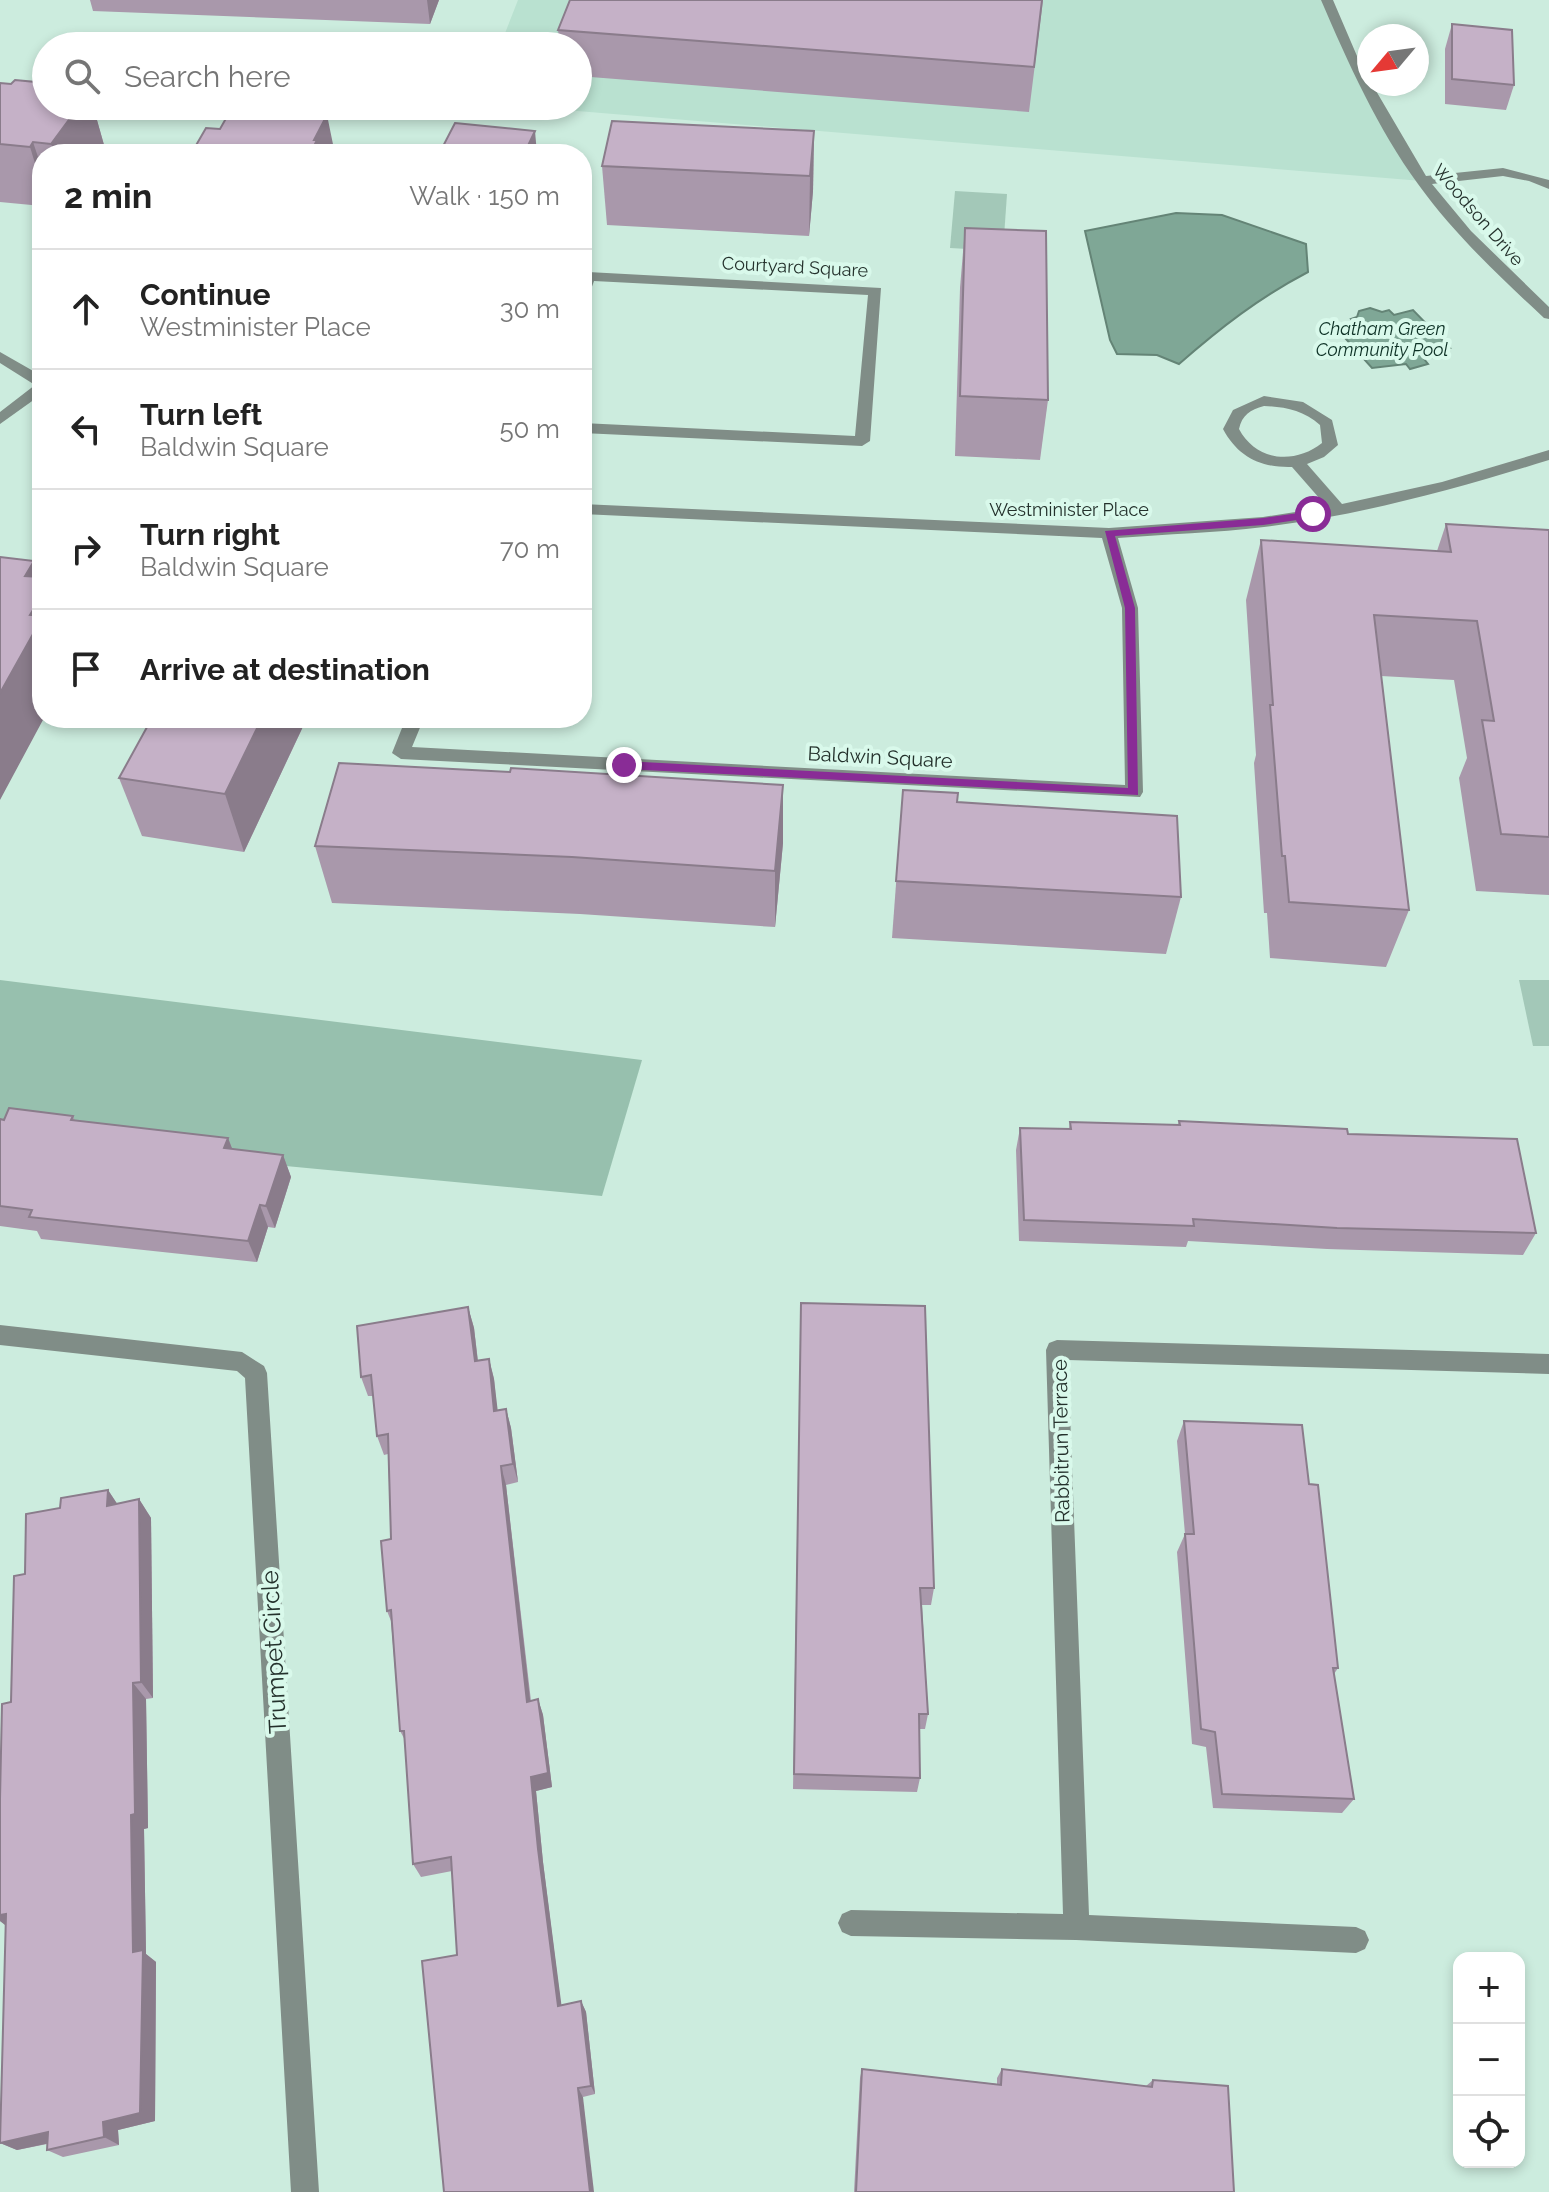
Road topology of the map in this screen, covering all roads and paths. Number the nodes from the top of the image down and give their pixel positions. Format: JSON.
{"nodes":[{"id":1,"x":1327,"y":0,"type":"edge"},
{"id":2,"x":1422,"y":181,"type":"junction"},
{"id":3,"x":1549,"y":185,"type":"edge"},
{"id":4,"x":592,"y":276,"type":"edge"},
{"id":5,"x":1549,"y":315,"type":"edge"},
{"id":6,"x":0,"y":356,"type":"edge"},
{"id":7,"x":32,"y":378,"type":"edge"},
{"id":8,"x":32,"y":393,"type":"edge"},
{"id":9,"x":0,"y":419,"type":"edge"},
{"id":10,"x":592,"y":428,"type":"edge"},
{"id":11,"x":1549,"y":455,"type":"edge"},
{"id":12,"x":1297,"y":462,"type":"junction"},
{"id":13,"x":592,"y":509,"type":"edge"},
{"id":14,"x":1338,"y":510,"type":"junction"},
{"id":15,"x":1109,"y":533,"type":"junction"},
{"id":16,"x":411,"y":728,"type":"edge"},
{"id":17,"x":0,"y":1335,"type":"edge"},
{"id":18,"x":1549,"y":1364,"type":"edge"},
{"id":19,"x":851,"y":1923,"type":"dead end"},
{"id":20,"x":1076,"y":1927,"type":"junction"},
{"id":21,"x":1356,"y":1940,"type":"dead end"},
{"id":22,"x":305,"y":2192,"type":"edge"}],
"edges":[{"from":1,"to":2,"type":"street","name":"Woodson Drive"},
{"from":2,"to":3,"type":"street"},
{"from":2,"to":5,"type":"street","name":"Woodson Drive"},
{"from":4,"to":10,"type":"street","name":"Courtyard Square"},
{"from":6,"to":7,"type":"street"},
{"from":8,"to":9,"type":"street"},
{"from":11,"to":14,"type":"street","name":"Westminister Place"},
{"from":12,"to":12,"type":"street"},
{"from":12,"to":14,"type":"street"},
{"from":13,"to":15,"type":"street","name":"Westminister Place"},
{"from":14,"to":15,"type":"street","name":"Westminister Place"},
{"from":15,"to":16,"type":"street","name":"Baldwin Square"},
{"from":17,"to":22,"type":"street","name":"Trumpet Circle"},
{"from":18,"to":20,"type":"street","name":"Rabbitrun Terrace"},
{"from":19,"to":20,"type":"street"},
{"from":20,"to":21,"type":"street"}]}
